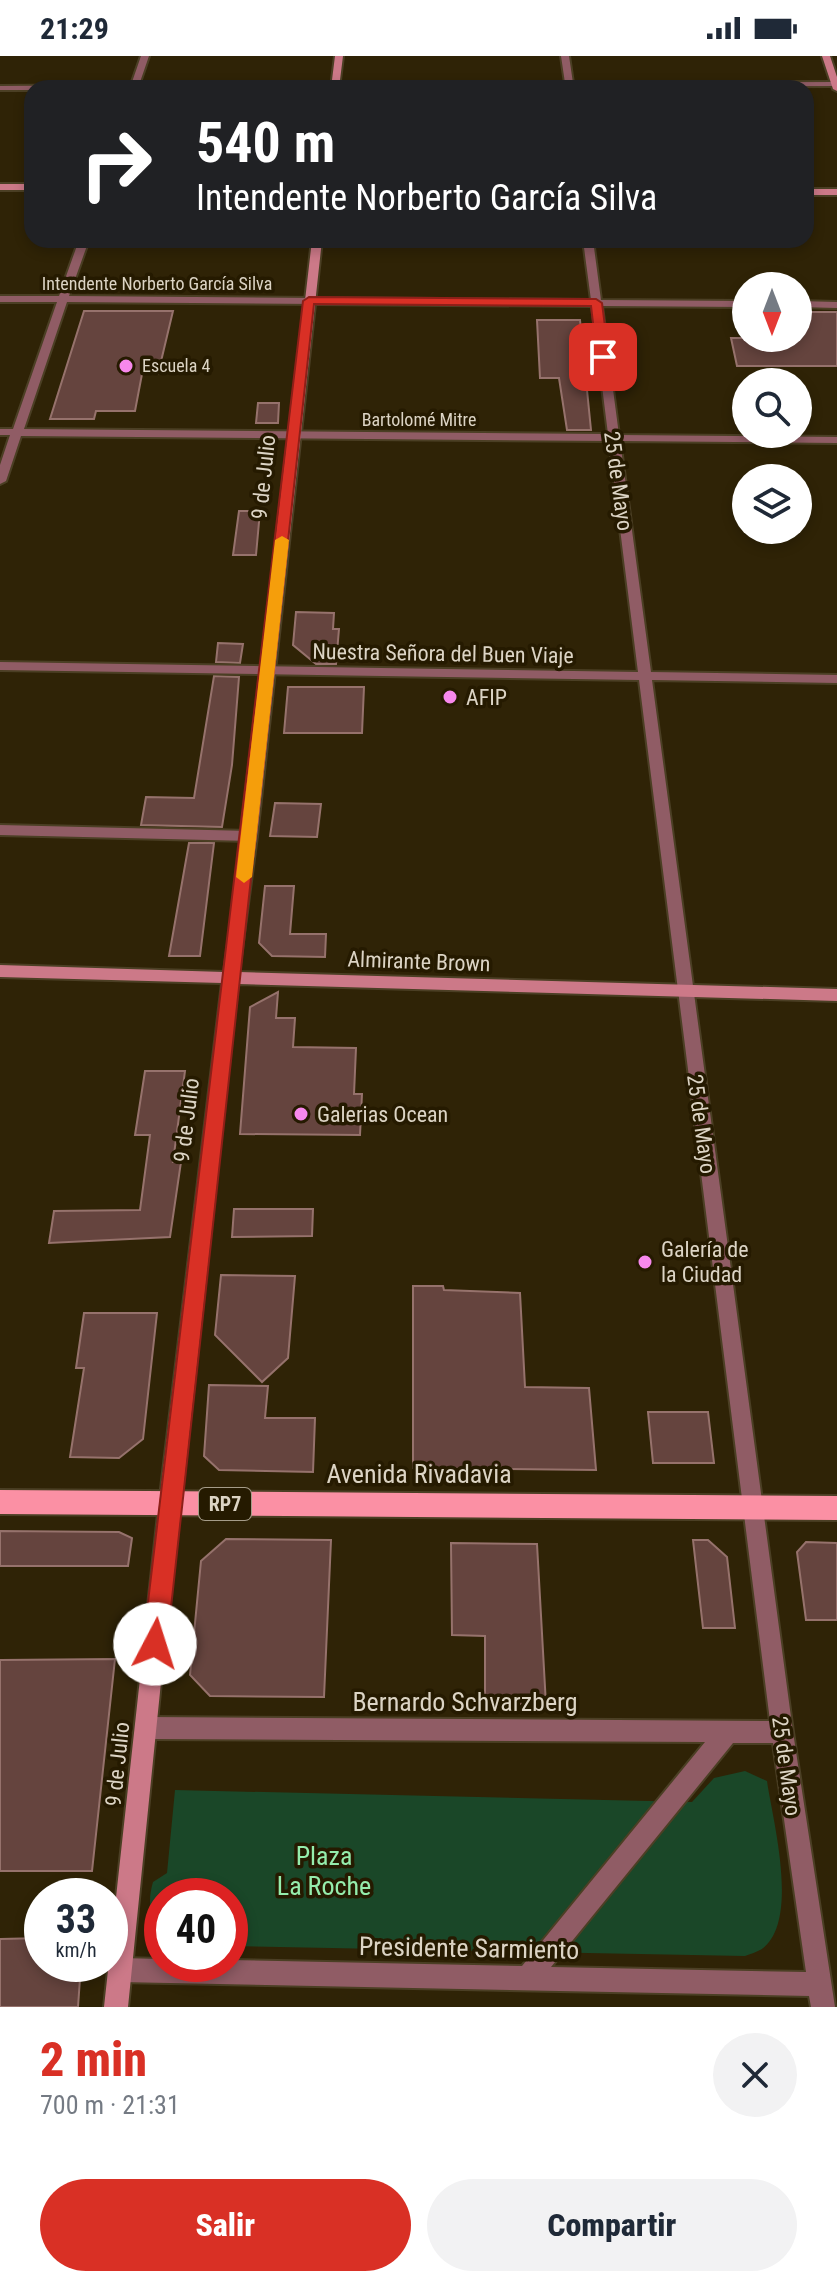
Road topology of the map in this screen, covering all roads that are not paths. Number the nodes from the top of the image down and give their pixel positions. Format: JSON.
{"nodes":[{"id":1,"x":145,"y":56,"type":"edge"},
{"id":2,"x":339,"y":56,"type":"edge"},
{"id":3,"x":565,"y":56,"type":"edge"},
{"id":4,"x":826,"y":56,"type":"edge"},
{"id":5,"x":137,"y":80,"type":"edge"},
{"id":6,"x":337,"y":80,"type":"edge"},
{"id":7,"x":569,"y":80,"type":"edge"},
{"id":8,"x":814,"y":86,"type":"edge"},
{"id":9,"x":836,"y":86,"type":"edge"},
{"id":10,"x":0,"y":88,"type":"edge"},
{"id":11,"x":24,"y":88,"type":"edge"},
{"id":12,"x":0,"y":187,"type":"edge"},
{"id":13,"x":24,"y":187,"type":"edge"},
{"id":14,"x":814,"y":192,"type":"edge"},
{"id":15,"x":837,"y":192,"type":"edge"},
{"id":16,"x":81,"y":248,"type":"edge"},
{"id":17,"x":316,"y":248,"type":"edge"},
{"id":18,"x":589,"y":248,"type":"edge"},
{"id":19,"x":0,"y":299,"type":"edge"},
{"id":20,"x":63,"y":299,"type":"junction"},
{"id":21,"x":309,"y":301,"type":"junction"},
{"id":22,"x":596,"y":303,"type":"junction"},
{"id":23,"x":732,"y":304,"type":"edge"},
{"id":24,"x":812,"y":304,"type":"edge"},
{"id":25,"x":837,"y":305,"type":"edge"},
{"id":26,"x":0,"y":432,"type":"edge"},
{"id":27,"x":17,"y":432,"type":"junction"},
{"id":28,"x":293,"y":437,"type":"junction"},
{"id":29,"x":613,"y":439,"type":"junction"},
{"id":30,"x":837,"y":440,"type":"edge"},
{"id":31,"x":0,"y":481,"type":"edge"},
{"id":32,"x":0,"y":666,"type":"edge"},
{"id":33,"x":268,"y":670,"type":"junction"},
{"id":34,"x":646,"y":677,"type":"junction"},
{"id":35,"x":837,"y":679,"type":"edge"},
{"id":36,"x":0,"y":830,"type":"edge"},
{"id":37,"x":250,"y":836,"type":"junction"},
{"id":38,"x":0,"y":971,"type":"edge"},
{"id":39,"x":230,"y":977,"type":"junction"},
{"id":40,"x":684,"y":991,"type":"junction"},
{"id":41,"x":837,"y":995,"type":"edge"},
{"id":42,"x":0,"y":1502,"type":"edge"},
{"id":43,"x":169,"y":1505,"type":"junction"},
{"id":44,"x":753,"y":1506,"type":"junction"},
{"id":45,"x":837,"y":1508,"type":"edge"},
{"id":46,"x":148,"y":1728,"type":"junction"},
{"id":47,"x":782,"y":1732,"type":"junction"},
{"id":48,"x":727,"y":1733,"type":"junction"},
{"id":49,"x":128,"y":1901,"type":"edge"},
{"id":50,"x":128,"y":1970,"type":"edge"},
{"id":51,"x":528,"y":1977,"type":"junction"},
{"id":52,"x":119,"y":1982,"type":"edge"},
{"id":53,"x":820,"y":1995,"type":"edge"},
{"id":54,"x":116,"y":2007,"type":"edge"}],
"edges":[{"from":1,"to":5,"type":"street"},
{"from":2,"to":6,"type":"street"},
{"from":3,"to":7,"type":"street"},
{"from":4,"to":9,"type":"street"},
{"from":8,"to":9,"type":"street"},
{"from":10,"to":11,"type":"street"},
{"from":12,"to":13,"type":"street"},
{"from":14,"to":15,"type":"street"},
{"from":16,"to":20,"type":"street"},
{"from":17,"to":21,"type":"street","name":"9 de Julio"},
{"from":18,"to":22,"type":"street","name":"25 de Mayo"},
{"from":19,"to":20,"type":"street","name":"Intendente Norberto García Silva"},
{"from":20,"to":21,"type":"street","name":"Intendente Norberto García Silva"},
{"from":20,"to":27,"type":"street"},
{"from":21,"to":22,"type":"street","name":"Intendente Norberto García Silva"},
{"from":21,"to":28,"type":"street","name":"9 de Julio"},
{"from":22,"to":23,"type":"street","name":"Intendente Norberto García Silva"},
{"from":22,"to":29,"type":"street","name":"25 de Mayo"},
{"from":24,"to":25,"type":"street"},
{"from":26,"to":27,"type":"street","name":"Bartolomé Mitre"},
{"from":27,"to":28,"type":"street","name":"Bartolomé Mitre"},
{"from":27,"to":31,"type":"street"},
{"from":28,"to":29,"type":"street","name":"Bartolomé Mitre"},
{"from":28,"to":33,"type":"street","name":"9 de Julio"},
{"from":29,"to":30,"type":"street","name":"Bartolomé Mitre"},
{"from":29,"to":34,"type":"street","name":"25 de Mayo"},
{"from":32,"to":33,"type":"street","name":"Nuestra Señora del Buen Viaje"},
{"from":33,"to":34,"type":"street","name":"Nuestra Señora del Buen Viaje"},
{"from":33,"to":37,"type":"street","name":"9 de Julio"},
{"from":34,"to":35,"type":"street","name":"Nuestra Señora del Buen Viaje"},
{"from":34,"to":40,"type":"street","name":"25 de Mayo"},
{"from":36,"to":37,"type":"street"},
{"from":37,"to":39,"type":"street","name":"9 de Julio"},
{"from":38,"to":39,"type":"street","name":"Almirante Brown"},
{"from":39,"to":40,"type":"street","name":"Almirante Brown"},
{"from":39,"to":43,"type":"street","name":"9 de Julio"},
{"from":40,"to":41,"type":"street","name":"Almirante Brown"},
{"from":40,"to":44,"type":"street","name":"25 de Mayo"},
{"from":42,"to":43,"type":"main road","name":"Avenida Rivadavia","number":"RP7"},
{"from":43,"to":44,"type":"main road","name":"Avenida Rivadavia","number":"RP7"},
{"from":43,"to":46,"type":"street","name":"9 de Julio"},
{"from":44,"to":45,"type":"main road","name":"Avenida Rivadavia","number":"RP7"},
{"from":44,"to":47,"type":"street","name":"25 de Mayo"},
{"from":46,"to":48,"type":"street","name":"Bernardo Schvarzberg"},
{"from":46,"to":49,"type":"street","name":"9 de Julio"},
{"from":47,"to":48,"type":"street","name":"Bernardo Schvarzberg"},
{"from":47,"to":53,"type":"street","name":"25 de Mayo"},
{"from":48,"to":51,"type":"street"},
{"from":50,"to":51,"type":"street","name":"Presidente Sarmiento"},
{"from":51,"to":53,"type":"street","name":"Presidente Sarmiento"},
{"from":52,"to":54,"type":"street","name":"9 de Julio"}]}
